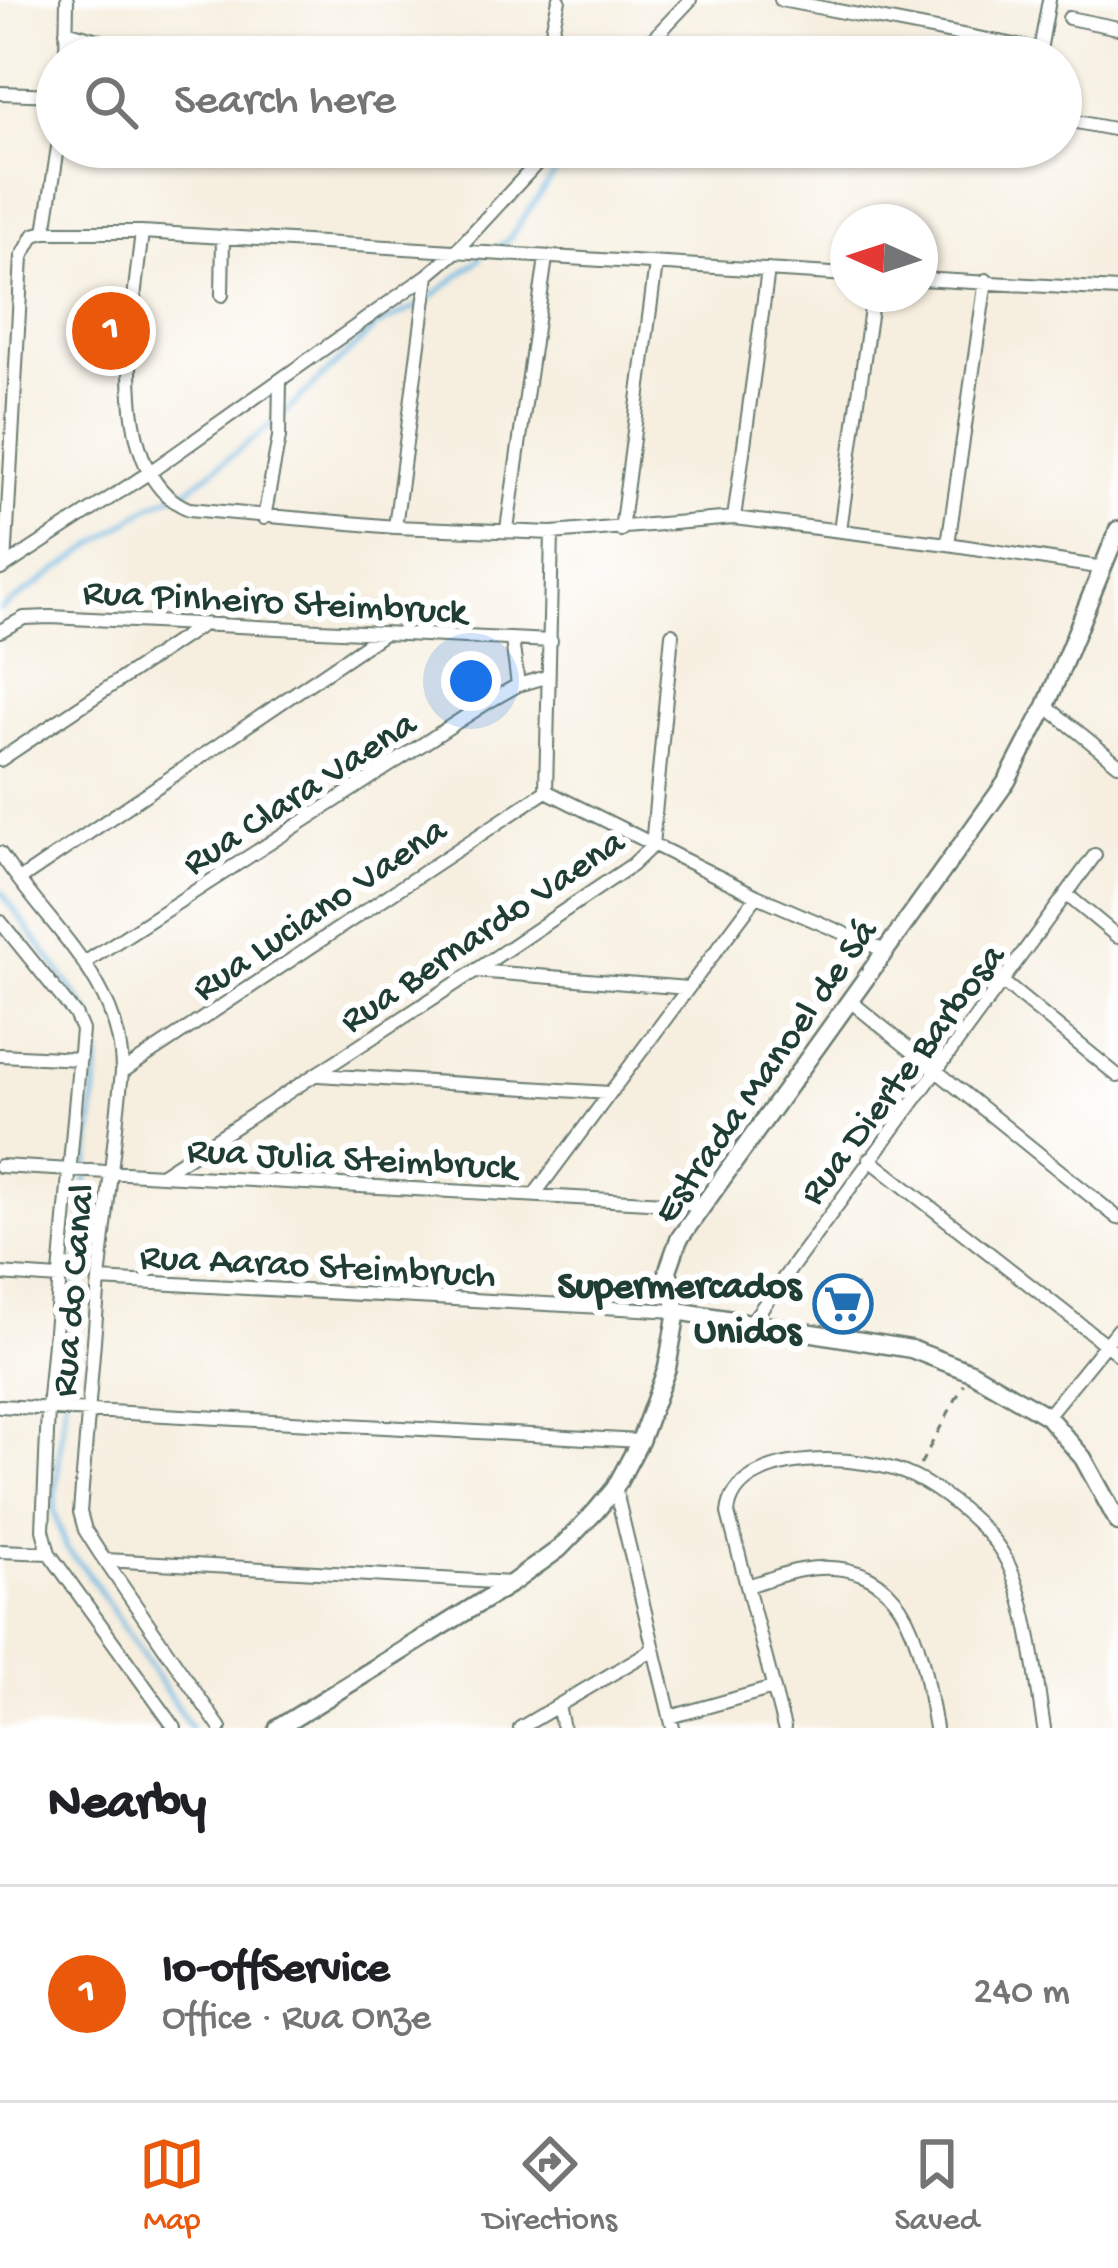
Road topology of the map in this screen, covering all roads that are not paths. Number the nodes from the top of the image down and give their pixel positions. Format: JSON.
{"nodes":[{"id":1,"x":67,"y":0,"type":"edge"},
{"id":2,"x":559,"y":0,"type":"edge"},
{"id":3,"x":690,"y":0,"type":"edge"},
{"id":4,"x":782,"y":0,"type":"edge"},
{"id":5,"x":1049,"y":0,"type":"edge"},
{"id":6,"x":1069,"y":19,"type":"dead end"},
{"id":7,"x":1118,"y":28,"type":"edge"},
{"id":8,"x":66,"y":31,"type":"junction"},
{"id":9,"x":66,"y":36,"type":"edge"},
{"id":10,"x":84,"y":36,"type":"edge"},
{"id":11,"x":551,"y":36,"type":"edge"},
{"id":12,"x":656,"y":36,"type":"edge"},
{"id":13,"x":957,"y":36,"type":"edge"},
{"id":14,"x":1043,"y":36,"type":"edge"},
{"id":15,"x":0,"y":93,"type":"edge"},
{"id":16,"x":36,"y":94,"type":"edge"},
{"id":17,"x":1082,"y":123,"type":"edge"},
{"id":18,"x":1118,"y":130,"type":"edge"},
{"id":19,"x":53,"y":168,"type":"edge"},
{"id":20,"x":533,"y":168,"type":"edge"},
{"id":21,"x":142,"y":232,"type":"junction"},
{"id":22,"x":39,"y":234,"type":"junction"},
{"id":23,"x":224,"y":236,"type":"junction"},
{"id":24,"x":453,"y":254,"type":"junction"},
{"id":25,"x":545,"y":258,"type":"junction"},
{"id":26,"x":656,"y":264,"type":"junction"},
{"id":27,"x":768,"y":270,"type":"junction"},
{"id":28,"x":830,"y":274,"type":"edge"},
{"id":29,"x":428,"y":275,"type":"junction"},
{"id":30,"x":938,"y":279,"type":"edge"},
{"id":31,"x":986,"y":280,"type":"junction"},
{"id":32,"x":1118,"y":290,"type":"edge"},
{"id":33,"x":222,"y":295,"type":"dead end"},
{"id":34,"x":870,"y":312,"type":"edge"},
{"id":35,"x":280,"y":381,"type":"junction"},
{"id":36,"x":151,"y":476,"type":"junction"},
{"id":37,"x":264,"y":518,"type":"junction"},
{"id":38,"x":734,"y":518,"type":"junction"},
{"id":39,"x":395,"y":527,"type":"junction"},
{"id":40,"x":507,"y":530,"type":"junction"},
{"id":41,"x":622,"y":530,"type":"junction"},
{"id":42,"x":840,"y":530,"type":"junction"},
{"id":43,"x":1118,"y":530,"type":"edge"},
{"id":44,"x":552,"y":533,"type":"junction"},
{"id":45,"x":948,"y":544,"type":"junction"},
{"id":46,"x":2,"y":568,"type":"edge"},
{"id":47,"x":1103,"y":568,"type":"junction"},
{"id":48,"x":202,"y":624,"type":"junction"},
{"id":49,"x":0,"y":631,"type":"edge"},
{"id":50,"x":382,"y":634,"type":"junction"},
{"id":51,"x":672,"y":634,"type":"dead end"},
{"id":52,"x":512,"y":640,"type":"junction"},
{"id":53,"x":551,"y":641,"type":"junction"},
{"id":54,"x":546,"y":676,"type":"junction"},
{"id":55,"x":518,"y":685,"type":"junction"},
{"id":56,"x":1046,"y":706,"type":"junction"},
{"id":57,"x":0,"y":760,"type":"edge"},
{"id":58,"x":1118,"y":764,"type":"edge"},
{"id":59,"x":546,"y":790,"type":"junction"},
{"id":60,"x":652,"y":846,"type":"junction"},
{"id":61,"x":0,"y":853,"type":"edge"},
{"id":62,"x":1095,"y":855,"type":"dead end"},
{"id":63,"x":19,"y":880,"type":"junction"},
{"id":64,"x":1066,"y":895,"type":"junction"},
{"id":65,"x":757,"y":896,"type":"junction"},
{"id":66,"x":0,"y":921,"type":"edge"},
{"id":67,"x":1118,"y":937,"type":"edge"},
{"id":68,"x":885,"y":951,"type":"junction"},
{"id":69,"x":84,"y":963,"type":"junction"},
{"id":70,"x":476,"y":971,"type":"junction"},
{"id":71,"x":1004,"y":983,"type":"junction"},
{"id":72,"x":688,"y":988,"type":"junction"},
{"id":73,"x":849,"y":1000,"type":"junction"},
{"id":74,"x":0,"y":1055,"type":"edge"},
{"id":75,"x":80,"y":1059,"type":"junction"},
{"id":76,"x":935,"y":1069,"type":"junction"},
{"id":77,"x":122,"y":1072,"type":"junction"},
{"id":78,"x":316,"y":1075,"type":"junction"},
{"id":79,"x":1118,"y":1076,"type":"edge"},
{"id":80,"x":610,"y":1093,"type":"junction"},
{"id":81,"x":869,"y":1159,"type":"junction"},
{"id":82,"x":0,"y":1166,"type":"edge"},
{"id":83,"x":72,"y":1171,"type":"junction"},
{"id":84,"x":106,"y":1173,"type":"junction"},
{"id":85,"x":162,"y":1174,"type":"junction"},
{"id":86,"x":533,"y":1195,"type":"junction"},
{"id":87,"x":700,"y":1205,"type":"junction"},
{"id":88,"x":1118,"y":1218,"type":"edge"},
{"id":89,"x":0,"y":1274,"type":"edge"},
{"id":90,"x":59,"y":1278,"type":"junction"},
{"id":91,"x":99,"y":1280,"type":"junction"},
{"id":92,"x":677,"y":1311,"type":"junction"},
{"id":93,"x":750,"y":1324,"type":"junction"},
{"id":94,"x":1118,"y":1328,"type":"edge"},
{"id":95,"x":1106,"y":1344,"type":"junction"},
{"id":96,"x":1118,"y":1354,"type":"edge"},
{"id":97,"x":0,"y":1406,"type":"edge"},
{"id":98,"x":51,"y":1409,"type":"junction"},
{"id":99,"x":85,"y":1410,"type":"junction"},
{"id":100,"x":1047,"y":1416,"type":"junction"},
{"id":101,"x":640,"y":1441,"type":"junction"},
{"id":102,"x":614,"y":1487,"type":"junction"},
{"id":103,"x":1118,"y":1522,"type":"edge"},
{"id":104,"x":0,"y":1551,"type":"edge"},
{"id":105,"x":49,"y":1553,"type":"junction"},
{"id":106,"x":106,"y":1560,"type":"junction"},
{"id":107,"x":512,"y":1583,"type":"junction"},
{"id":108,"x":747,"y":1586,"type":"junction"},
{"id":109,"x":652,"y":1650,"type":"junction"},
{"id":110,"x":773,"y":1688,"type":"junction"},
{"id":111,"x":558,"y":1706,"type":"junction"},
{"id":112,"x":672,"y":1722,"type":"edge"},
{"id":113,"x":175,"y":1728,"type":"edge"},
{"id":114,"x":220,"y":1728,"type":"edge"},
{"id":115,"x":278,"y":1728,"type":"edge"},
{"id":116,"x":520,"y":1728,"type":"edge"},
{"id":117,"x":563,"y":1728,"type":"edge"},
{"id":118,"x":784,"y":1728,"type":"edge"},
{"id":119,"x":935,"y":1728,"type":"edge"},
{"id":120,"x":1044,"y":1728,"type":"edge"}],
"edges":[{"from":1,"to":8,"type":"street"},
{"from":2,"to":11,"type":"street"},
{"from":3,"to":12,"type":"street"},
{"from":4,"to":13,"type":"street"},
{"from":5,"to":14,"type":"street"},
{"from":6,"to":7,"type":"street"},
{"from":8,"to":9,"type":"street"},
{"from":8,"to":10,"type":"street"},
{"from":15,"to":16,"type":"street"},
{"from":17,"to":18,"type":"street"},
{"from":19,"to":22,"type":"street"},
{"from":20,"to":24,"type":"street"},
{"from":21,"to":22,"type":"street"},
{"from":21,"to":23,"type":"street"},
{"from":21,"to":36,"type":"street"},
{"from":22,"to":46,"type":"street"},
{"from":23,"to":24,"type":"street"},
{"from":23,"to":33,"type":"street"},
{"from":24,"to":25,"type":"street"},
{"from":24,"to":29,"type":"street"},
{"from":25,"to":26,"type":"street"},
{"from":25,"to":40,"type":"street"},
{"from":26,"to":27,"type":"street"},
{"from":26,"to":41,"type":"street"},
{"from":27,"to":28,"type":"street"},
{"from":27,"to":38,"type":"street"},
{"from":29,"to":35,"type":"street"},
{"from":29,"to":39,"type":"street"},
{"from":30,"to":31,"type":"street"},
{"from":31,"to":32,"type":"street"},
{"from":31,"to":45,"type":"street"},
{"from":34,"to":42,"type":"street"},
{"from":35,"to":36,"type":"street"},
{"from":35,"to":37,"type":"street"},
{"from":36,"to":37,"type":"street"},
{"from":36,"to":46,"type":"street"},
{"from":37,"to":39,"type":"street"},
{"from":38,"to":41,"type":"street"},
{"from":38,"to":42,"type":"street"},
{"from":39,"to":40,"type":"street"},
{"from":40,"to":44,"type":"street"},
{"from":41,"to":44,"type":"street"},
{"from":42,"to":45,"type":"street"},
{"from":43,"to":47,"type":"main road","name":"Estrada Manoel de Sá"},
{"from":44,"to":53,"type":"street"},
{"from":45,"to":47,"type":"street"},
{"from":47,"to":56,"type":"main road","name":"Estrada Manoel de Sá"},
{"from":48,"to":49,"type":"street","name":"Rua Pinheiro Steimbruck"},
{"from":48,"to":50,"type":"street","name":"Rua Pinheiro Steimbruck"},
{"from":48,"to":57,"type":"street"},
{"from":50,"to":52,"type":"street","name":"Rua Pinheiro Steimbruck"},
{"from":50,"to":63,"type":"street"},
{"from":51,"to":60,"type":"street","name":"Rua Bernardo Vaena"},
{"from":52,"to":53,"type":"street","name":"Rua Pinheiro Steimbruck"},
{"from":52,"to":55,"type":"street"},
{"from":53,"to":54,"type":"street"},
{"from":54,"to":55,"type":"street","name":"Rua Clara Vaena"},
{"from":54,"to":59,"type":"street"},
{"from":55,"to":69,"type":"street","name":"Rua Clara Vaena"},
{"from":56,"to":58,"type":"street"},
{"from":56,"to":68,"type":"main road","name":"Estrada Manoel de Sá"},
{"from":59,"to":60,"type":"street"},
{"from":59,"to":77,"type":"street","name":"Rua Luciano Vaena"},
{"from":60,"to":65,"type":"street"},
{"from":60,"to":70,"type":"street","name":"Rua Bernardo Vaena"},
{"from":61,"to":63,"type":"street","name":"Rua do Canal"},
{"from":62,"to":64,"type":"street","name":"Rua Dierte Barbosa"},
{"from":63,"to":69,"type":"street","name":"Rua do Canal"},
{"from":64,"to":67,"type":"street"},
{"from":64,"to":71,"type":"street","name":"Rua Dierte Barbosa"},
{"from":65,"to":68,"type":"street"},
{"from":65,"to":72,"type":"street"},
{"from":66,"to":75,"type":"street","name":"Rua do Canal"},
{"from":68,"to":73,"type":"main road","name":"Estrada Manoel de Sá"},
{"from":69,"to":77,"type":"street","name":"Rua do Canal"},
{"from":70,"to":72,"type":"street"},
{"from":70,"to":78,"type":"street","name":"Rua Bernardo Vaena"},
{"from":71,"to":76,"type":"street","name":"Rua Dierte Barbosa"},
{"from":71,"to":79,"type":"street"},
{"from":72,"to":80,"type":"street"},
{"from":73,"to":76,"type":"street"},
{"from":73,"to":87,"type":"main road","name":"Estrada Manoel de Sá"},
{"from":74,"to":75,"type":"street"},
{"from":75,"to":83,"type":"street","name":"Rua do Canal"},
{"from":76,"to":81,"type":"street","name":"Rua Dierte Barbosa"},
{"from":76,"to":88,"type":"street"},
{"from":77,"to":84,"type":"street","name":"Rua do Canal"},
{"from":78,"to":80,"type":"street"},
{"from":78,"to":85,"type":"street","name":"Rua Bernardo Vaena"},
{"from":80,"to":86,"type":"street"},
{"from":81,"to":93,"type":"street","name":"Rua Dierte Barbosa"},
{"from":81,"to":95,"type":"street"},
{"from":82,"to":83,"type":"street","name":"Rua Julia Steimbruck"},
{"from":83,"to":84,"type":"street","name":"Rua Julia Steimbruck"},
{"from":83,"to":90,"type":"street","name":"Rua do Canal"},
{"from":84,"to":85,"type":"street","name":"Rua Julia Steimbruck"},
{"from":84,"to":91,"type":"street","name":"Rua do Canal"},
{"from":85,"to":86,"type":"street","name":"Rua Julia Steimbruck"},
{"from":86,"to":87,"type":"street","name":"Rua Julia Steimbruck"},
{"from":87,"to":92,"type":"main road","name":"Estrada Manoel de Sá"},
{"from":89,"to":90,"type":"street"},
{"from":90,"to":98,"type":"street","name":"Rua do Canal"},
{"from":91,"to":92,"type":"street","name":"Rua Aarao Steimbruch"},
{"from":91,"to":99,"type":"street","name":"Rua do Canal"},
{"from":92,"to":93,"type":"main road"},
{"from":92,"to":101,"type":"main road","name":"Estrada Manoel de Sá"},
{"from":93,"to":100,"type":"main road"},
{"from":94,"to":95,"type":"street"},
{"from":95,"to":96,"type":"street"},
{"from":95,"to":100,"type":"street"},
{"from":97,"to":98,"type":"street"},
{"from":98,"to":99,"type":"street"},
{"from":98,"to":105,"type":"street","name":"Rua do Canal"},
{"from":99,"to":101,"type":"street"},
{"from":99,"to":106,"type":"street","name":"Rua do Canal"},
{"from":100,"to":103,"type":"main road"},
{"from":101,"to":102,"type":"main road","name":"Estrada Manoel de Sá"},
{"from":102,"to":107,"type":"main road","name":"Estrada Manoel de Sá"},
{"from":102,"to":109,"type":"street"},
{"from":104,"to":105,"type":"street"},
{"from":105,"to":113,"type":"street"},
{"from":106,"to":107,"type":"street"},
{"from":106,"to":114,"type":"street","name":"Rua do Canal"},
{"from":107,"to":115,"type":"main road","name":"Estrada Manoel de Sá"},
{"from":108,"to":110,"type":"street"},
{"from":108,"to":119,"type":"street"},
{"from":108,"to":120,"type":"street"},
{"from":109,"to":111,"type":"street"},
{"from":109,"to":112,"type":"street"},
{"from":110,"to":112,"type":"street"},
{"from":110,"to":118,"type":"street"},
{"from":111,"to":116,"type":"street"},
{"from":111,"to":117,"type":"street"}]}
